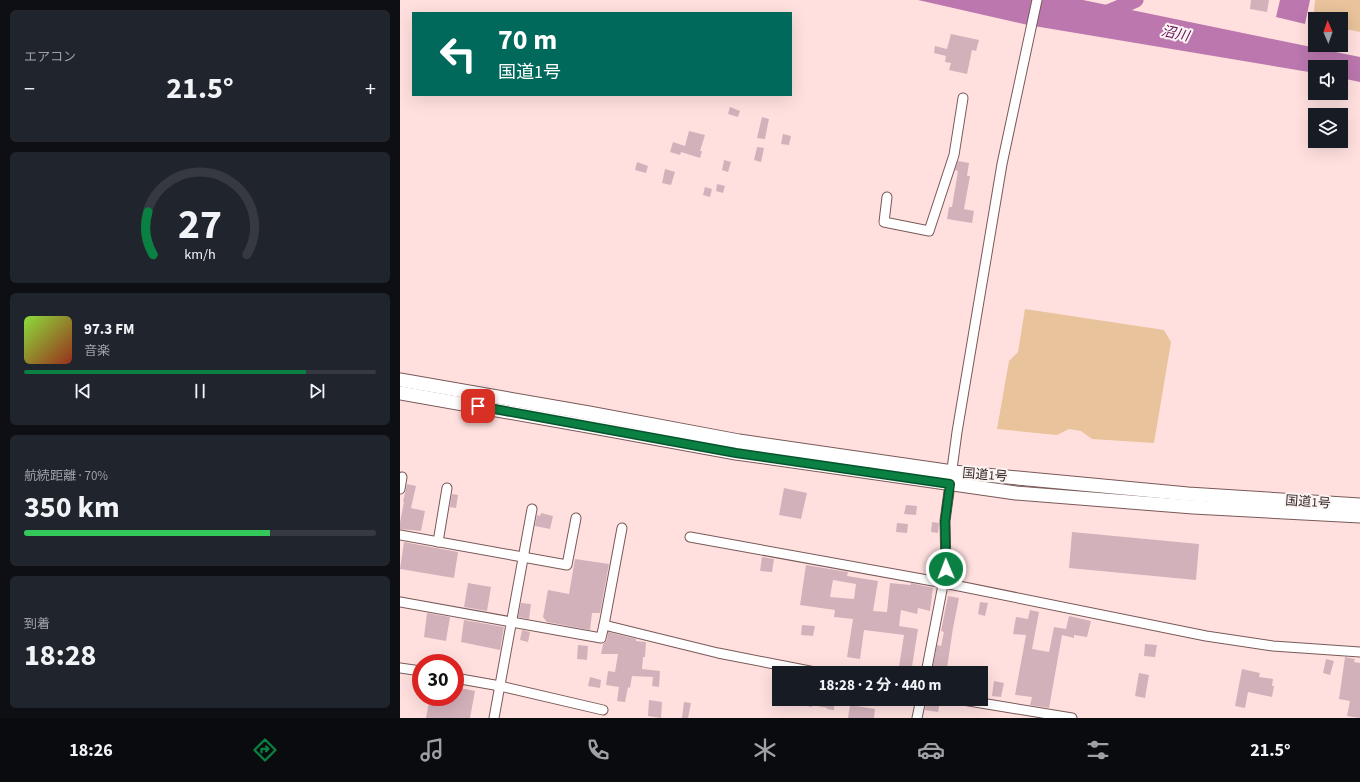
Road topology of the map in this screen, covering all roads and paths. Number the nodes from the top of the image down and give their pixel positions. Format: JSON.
{"nodes":[{"id":1,"x":1037,"y":0,"type":"edge"},
{"id":2,"x":963,"y":98,"type":"dead end"},
{"id":3,"x":887,"y":197,"type":"dead end"},
{"id":4,"x":400,"y":380,"type":"edge"},
{"id":5,"x":400,"y":393,"type":"edge"},
{"id":6,"x":402,"y":477,"type":"dead end"},
{"id":7,"x":951,"y":478,"type":"junction"},
{"id":8,"x":447,"y":488,"type":"dead end"},
{"id":9,"x":400,"y":489,"type":"edge"},
{"id":10,"x":1360,"y":505,"type":"edge"},
{"id":11,"x":532,"y":509,"type":"dead end"},
{"id":12,"x":1360,"y":516,"type":"edge"},
{"id":13,"x":576,"y":518,"type":"dead end"},
{"id":14,"x":622,"y":528,"type":"dead end"},
{"id":15,"x":400,"y":535,"type":"edge"},
{"id":16,"x":690,"y":537,"type":"dead end"},
{"id":17,"x":438,"y":542,"type":"junction"},
{"id":18,"x":524,"y":558,"type":"junction"},
{"id":19,"x":944,"y":583,"type":"junction"},
{"id":20,"x":400,"y":602,"type":"edge"},
{"id":21,"x":512,"y":622,"type":"junction"},
{"id":22,"x":604,"y":625,"type":"junction"},
{"id":23,"x":1360,"y":652,"type":"edge"},
{"id":24,"x":784,"y":666,"type":"edge"},
{"id":25,"x":927,"y":666,"type":"edge"},
{"id":26,"x":400,"y":668,"type":"edge"},
{"id":27,"x":412,"y":670,"type":"edge"},
{"id":28,"x":464,"y":680,"type":"edge"},
{"id":29,"x":500,"y":686,"type":"junction"},
{"id":30,"x":988,"y":704,"type":"edge"},
{"id":31,"x":920,"y":706,"type":"edge"},
{"id":32,"x":603,"y":710,"type":"dead end"},
{"id":33,"x":494,"y":718,"type":"edge"},
{"id":34,"x":917,"y":718,"type":"edge"},
{"id":35,"x":1072,"y":718,"type":"edge"}],
"edges":[{"from":1,"to":7,"type":"street"},
{"from":2,"to":3,"type":"street"},
{"from":4,"to":7,"type":"highway","name":"国道1号"},
{"from":5,"to":7,"type":"highway","name":"国道1号"},
{"from":6,"to":9,"type":"street"},
{"from":7,"to":10,"type":"highway","name":"国道1号"},
{"from":7,"to":12,"type":"highway","name":"国道1号"},
{"from":7,"to":19,"type":"street"},
{"from":8,"to":17,"type":"street"},
{"from":11,"to":18,"type":"street"},
{"from":13,"to":18,"type":"street"},
{"from":14,"to":22,"type":"street"},
{"from":15,"to":17,"type":"street"},
{"from":16,"to":19,"type":"street"},
{"from":17,"to":18,"type":"street"},
{"from":18,"to":21,"type":"street"},
{"from":19,"to":23,"type":"street"},
{"from":19,"to":25,"type":"street"},
{"from":20,"to":21,"type":"street"},
{"from":21,"to":22,"type":"street"},
{"from":21,"to":29,"type":"street"},
{"from":22,"to":24,"type":"street"},
{"from":26,"to":27,"type":"street"},
{"from":28,"to":29,"type":"street"},
{"from":29,"to":32,"type":"street"},
{"from":29,"to":33,"type":"street"},
{"from":30,"to":35,"type":"street"},
{"from":31,"to":34,"type":"street"}]}
